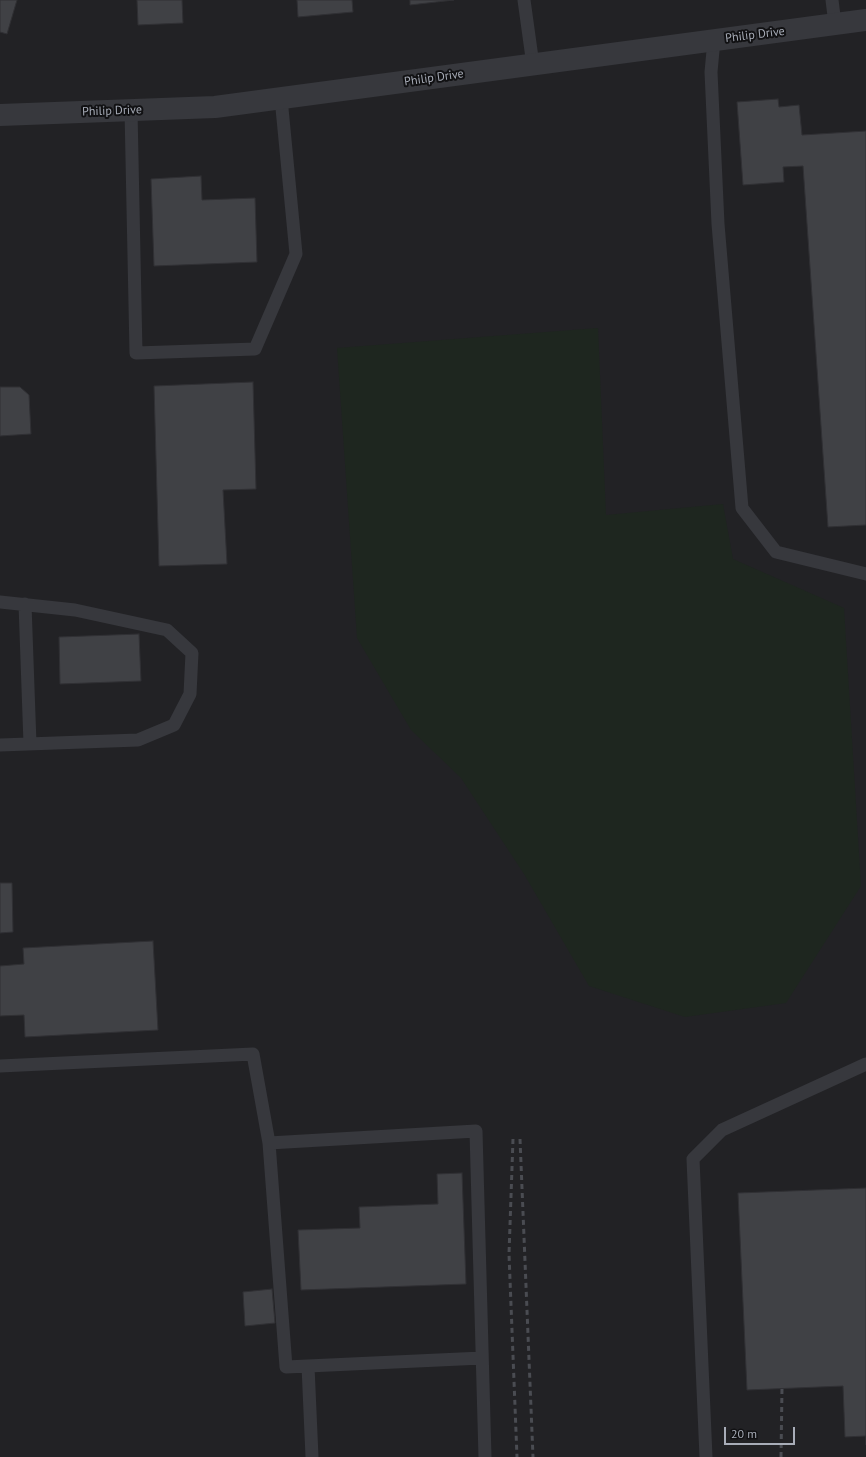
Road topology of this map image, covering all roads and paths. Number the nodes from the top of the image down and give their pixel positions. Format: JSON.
{"nodes":[{"id":1,"x":524,"y":0,"type":"edge"},
{"id":2,"x":832,"y":0,"type":"edge"},
{"id":3,"x":866,"y":20,"type":"edge"},
{"id":4,"x":835,"y":24,"type":"junction"},
{"id":5,"x":714,"y":40,"type":"junction"},
{"id":6,"x":533,"y":65,"type":"junction"},
{"id":7,"x":281,"y":98,"type":"junction"},
{"id":8,"x":131,"y":110,"type":"junction"},
{"id":9,"x":0,"y":115,"type":"edge"},
{"id":10,"x":866,"y":574,"type":"edge"},
{"id":11,"x":0,"y":602,"type":"edge"},
{"id":12,"x":25,"y":604,"type":"junction"},
{"id":13,"x":30,"y":744,"type":"junction"},
{"id":14,"x":0,"y":745,"type":"edge"},
{"id":15,"x":866,"y":1064,"type":"edge"},
{"id":16,"x":0,"y":1066,"type":"edge"},
{"id":17,"x":269,"y":1143,"type":"junction"},
{"id":18,"x":482,"y":1358,"type":"junction"},
{"id":19,"x":308,"y":1366,"type":"junction"},
{"id":20,"x":312,"y":1457,"type":"edge"},
{"id":21,"x":485,"y":1457,"type":"edge"},
{"id":22,"x":706,"y":1457,"type":"edge"}],
"edges":[{"from":1,"to":6,"type":"lane"},
{"from":2,"to":4,"type":"lane"},
{"from":3,"to":4,"type":"street","name":"Philip Drive"},
{"from":4,"to":5,"type":"street","name":"Philip Drive"},
{"from":5,"to":6,"type":"street","name":"Philip Drive"},
{"from":5,"to":10,"type":"lane"},
{"from":6,"to":7,"type":"street","name":"Philip Drive"},
{"from":7,"to":8,"type":"street","name":"Philip Drive"},
{"from":7,"to":8,"type":"lane"},
{"from":8,"to":9,"type":"street","name":"Philip Drive"},
{"from":11,"to":12,"type":"lane"},
{"from":12,"to":13,"type":"lane"},
{"from":12,"to":13,"type":"lane"},
{"from":13,"to":14,"type":"lane"},
{"from":15,"to":22,"type":"lane"},
{"from":16,"to":17,"type":"lane"},
{"from":17,"to":18,"type":"lane"},
{"from":17,"to":19,"type":"lane"},
{"from":18,"to":19,"type":"lane"},
{"from":18,"to":21,"type":"lane"},
{"from":19,"to":20,"type":"lane"}]}
